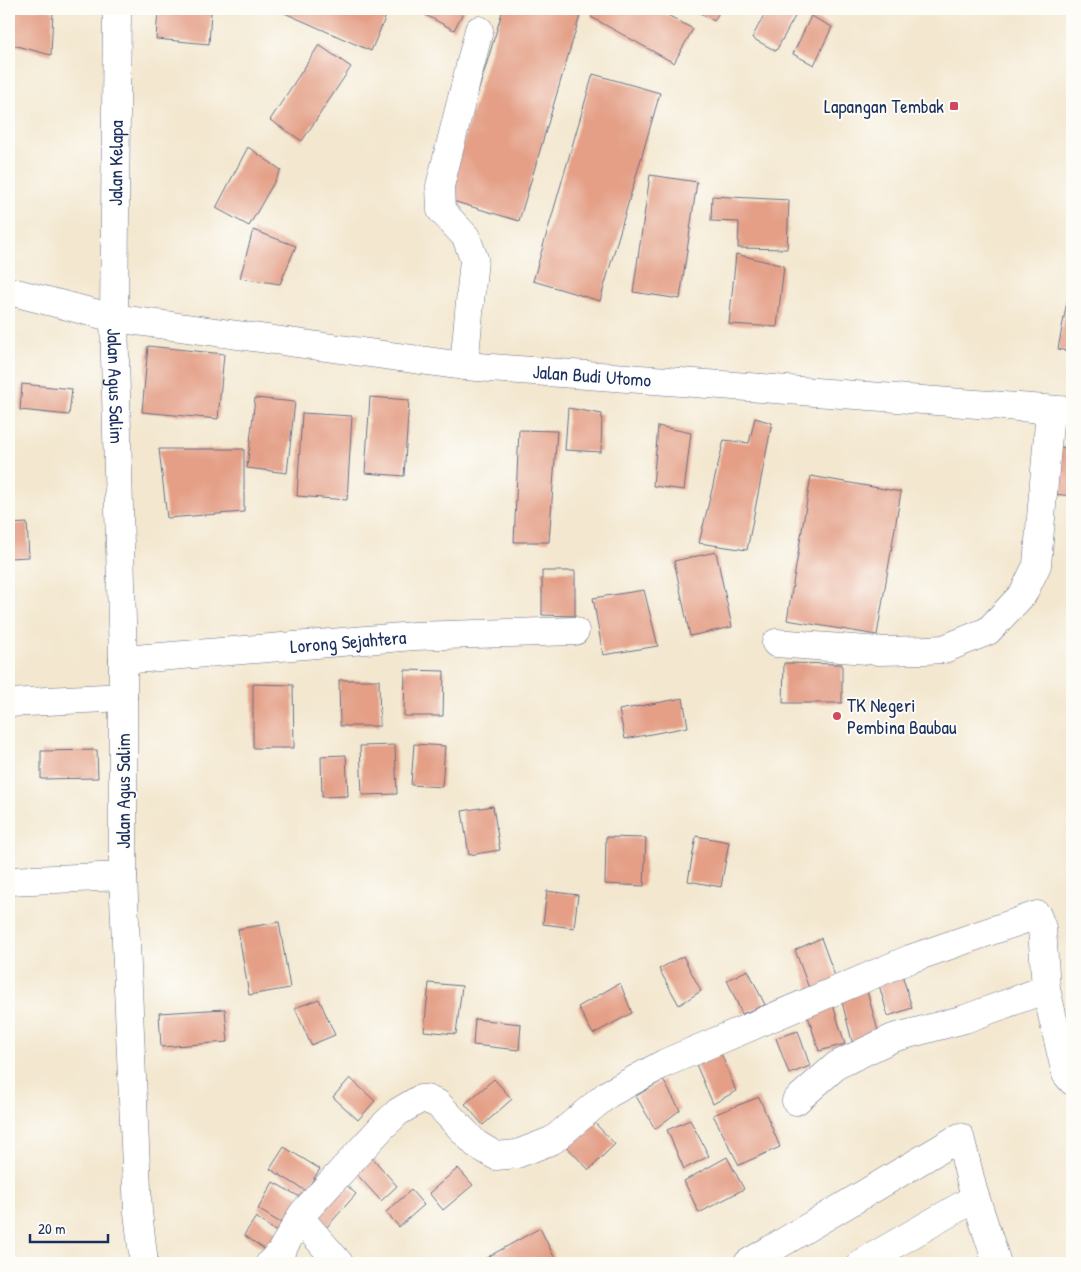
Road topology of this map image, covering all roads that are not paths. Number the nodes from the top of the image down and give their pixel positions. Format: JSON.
{"nodes":[{"id":1,"x":116,"y":9,"type":"edge"},
{"id":2,"x":479,"y":30,"type":"dead end"},
{"id":3,"x":9,"y":291,"type":"edge"},
{"id":4,"x":114,"y":318,"type":"junction"},
{"id":5,"x":464,"y":366,"type":"junction"},
{"id":6,"x":1061,"y":411,"type":"edge"},
{"id":7,"x":575,"y":631,"type":"dead end"},
{"id":8,"x":776,"y":643,"type":"dead end"},
{"id":9,"x":123,"y":660,"type":"junction"},
{"id":10,"x":123,"y":697,"type":"junction"},
{"id":11,"x":9,"y":703,"type":"edge"},
{"id":12,"x":123,"y":876,"type":"junction"},
{"id":13,"x":9,"y":881,"type":"edge"},
{"id":14,"x":1046,"y":989,"type":"junction"},
{"id":15,"x":1072,"y":1081,"type":"edge"},
{"id":16,"x":796,"y":1101,"type":"dead end"},
{"id":17,"x":975,"y":1198,"type":"junction"},
{"id":18,"x":300,"y":1218,"type":"junction"},
{"id":19,"x":144,"y":1263,"type":"edge"},
{"id":20,"x":270,"y":1263,"type":"edge"},
{"id":21,"x":339,"y":1263,"type":"edge"},
{"id":22,"x":748,"y":1263,"type":"edge"},
{"id":23,"x":862,"y":1263,"type":"edge"},
{"id":24,"x":996,"y":1263,"type":"edge"}],
"edges":[{"from":1,"to":4,"type":"street","name":"Jalan Kelapa"},
{"from":2,"to":5,"type":"street"},
{"from":3,"to":4,"type":"street","name":"Jalan Budi Utomo"},
{"from":4,"to":5,"type":"street","name":"Jalan Budi Utomo"},
{"from":4,"to":9,"type":"street","name":"Jalan Agus Salim"},
{"from":5,"to":6,"type":"street","name":"Jalan Budi Utomo"},
{"from":6,"to":8,"type":"street"},
{"from":7,"to":9,"type":"street","name":"Lorong Sejahtera"},
{"from":9,"to":10,"type":"street","name":"Jalan Agus Salim"},
{"from":10,"to":11,"type":"street"},
{"from":10,"to":12,"type":"street","name":"Jalan Agus Salim"},
{"from":12,"to":13,"type":"street"},
{"from":12,"to":19,"type":"street","name":"Jalan Agus Salim"},
{"from":14,"to":15,"type":"street"},
{"from":14,"to":16,"type":"street"},
{"from":14,"to":18,"type":"street"},
{"from":17,"to":22,"type":"street"},
{"from":17,"to":23,"type":"street"},
{"from":17,"to":24,"type":"street"},
{"from":18,"to":20,"type":"street"},
{"from":18,"to":21,"type":"street"}]}
